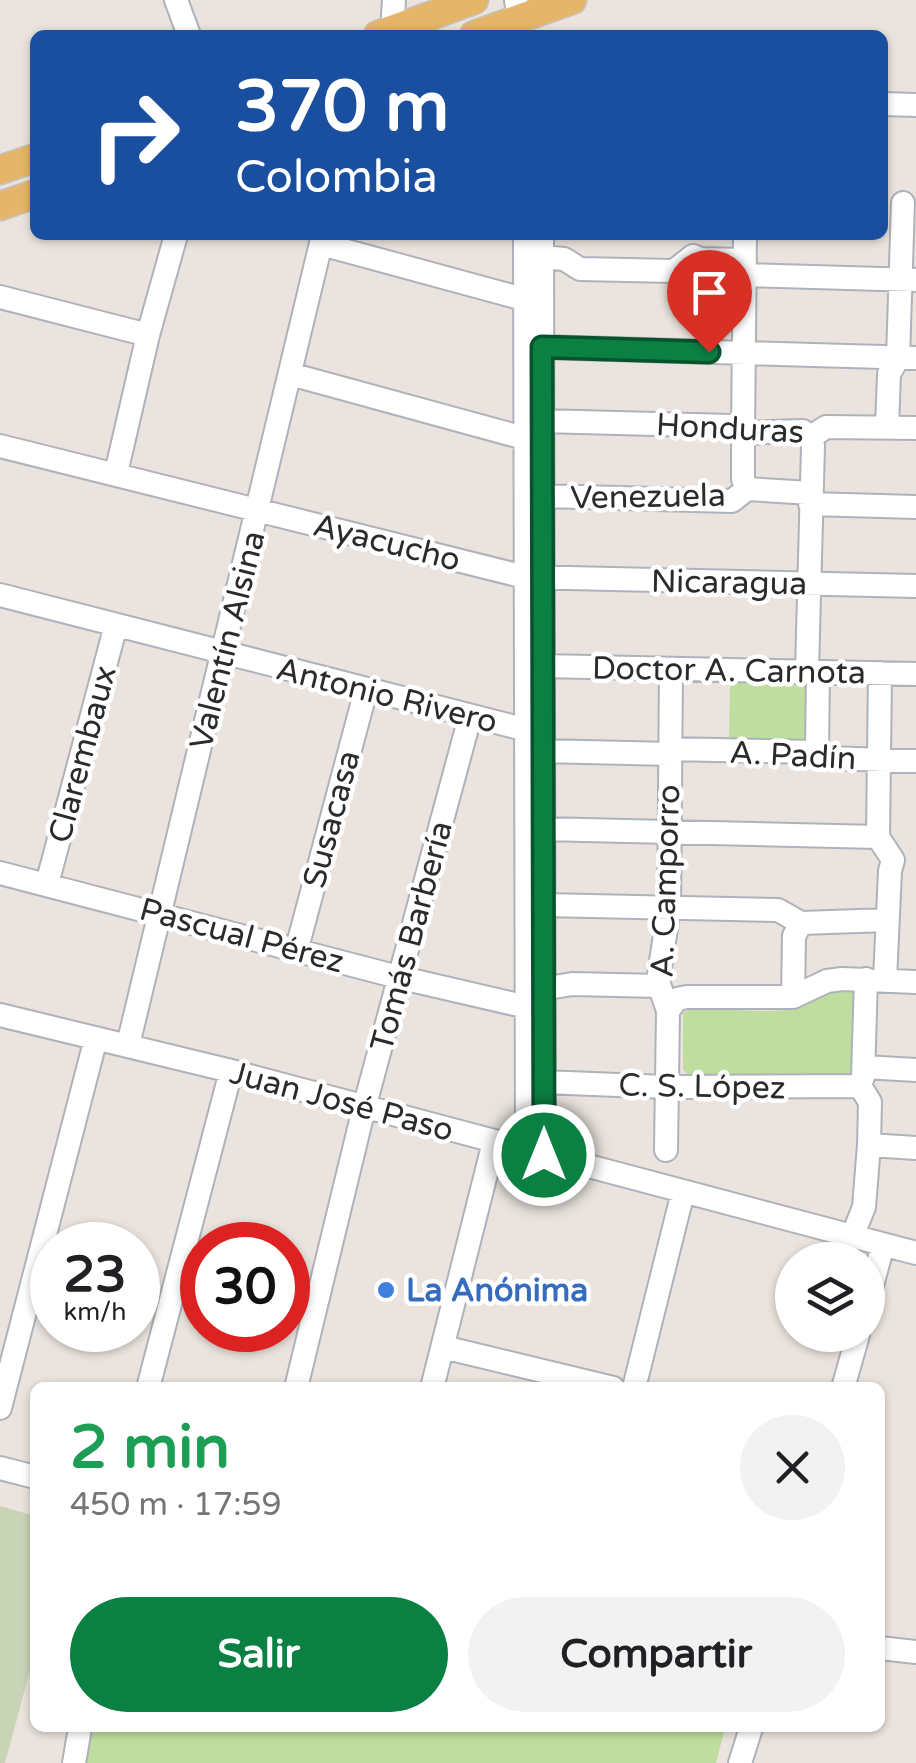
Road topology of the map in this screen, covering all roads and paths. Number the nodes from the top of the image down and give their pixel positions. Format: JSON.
{"nodes":[{"id":1,"x":176,"y":0,"type":"edge"},
{"id":2,"x":394,"y":0,"type":"edge"},
{"id":3,"x":474,"y":0,"type":"edge"},
{"id":4,"x":572,"y":0,"type":"edge"},
{"id":5,"x":528,"y":17,"type":"edge"},
{"id":6,"x":187,"y":30,"type":"edge"},
{"id":7,"x":386,"y":30,"type":"edge"},
{"id":8,"x":391,"y":30,"type":"edge"},
{"id":9,"x":489,"y":30,"type":"edge"},
{"id":10,"x":888,"y":104,"type":"edge"},
{"id":11,"x":916,"y":104,"type":"edge"},
{"id":12,"x":30,"y":160,"type":"edge"},
{"id":13,"x":0,"y":170,"type":"edge"},
{"id":14,"x":30,"y":196,"type":"edge"},
{"id":15,"x":900,"y":203,"type":"edge"},
{"id":16,"x":0,"y":206,"type":"edge"},
{"id":17,"x":175,"y":240,"type":"edge"},
{"id":18,"x":322,"y":240,"type":"edge"},
{"id":19,"x":526,"y":240,"type":"edge"},
{"id":20,"x":745,"y":240,"type":"edge"},
{"id":21,"x":692,"y":245,"type":"edge"},
{"id":22,"x":542,"y":246,"type":"edge"},
{"id":23,"x":744,"y":267,"type":"junction"},
{"id":24,"x":908,"y":280,"type":"edge"},
{"id":25,"x":0,"y":297,"type":"edge"},
{"id":26,"x":534,"y":302,"type":"junction"},
{"id":27,"x":148,"y":335,"type":"junction"},
{"id":28,"x":542,"y":347,"type":"junction"},
{"id":29,"x":743,"y":354,"type":"junction"},
{"id":30,"x":907,"y":358,"type":"edge"},
{"id":31,"x":290,"y":374,"type":"junction"},
{"id":32,"x":542,"y":421,"type":"junction"},
{"id":33,"x":886,"y":427,"type":"junction"},
{"id":34,"x":916,"y":428,"type":"edge"},
{"id":35,"x":743,"y":433,"type":"junction"},
{"id":36,"x":810,"y":437,"type":"junction"},
{"id":37,"x":524,"y":438,"type":"junction"},
{"id":38,"x":0,"y":446,"type":"edge"},
{"id":39,"x":116,"y":474,"type":"junction"},
{"id":40,"x":747,"y":489,"type":"junction"},
{"id":41,"x":542,"y":496,"type":"junction"},
{"id":42,"x":811,"y":498,"type":"junction"},
{"id":43,"x":916,"y":507,"type":"edge"},
{"id":44,"x":258,"y":510,"type":"junction"},
{"id":45,"x":534,"y":578,"type":"junction"},
{"id":46,"x":810,"y":584,"type":"junction"},
{"id":47,"x":916,"y":586,"type":"edge"},
{"id":48,"x":1,"y":601,"type":"edge"},
{"id":49,"x":116,"y":625,"type":"junction"},
{"id":50,"x":224,"y":654,"type":"junction"},
{"id":51,"x":543,"y":666,"type":"junction"},
{"id":52,"x":671,"y":670,"type":"junction"},
{"id":53,"x":812,"y":671,"type":"junction"},
{"id":54,"x":880,"y":673,"type":"junction"},
{"id":55,"x":916,"y":674,"type":"edge"},
{"id":56,"x":366,"y":690,"type":"junction"},
{"id":57,"x":470,"y":717,"type":"junction"},
{"id":58,"x":538,"y":739,"type":"junction"},
{"id":59,"x":670,"y":752,"type":"junction"},
{"id":60,"x":816,"y":752,"type":"junction"},
{"id":61,"x":879,"y":760,"type":"junction"},
{"id":62,"x":916,"y":761,"type":"edge"},
{"id":63,"x":543,"y":829,"type":"junction"},
{"id":64,"x":669,"y":832,"type":"junction"},
{"id":65,"x":878,"y":837,"type":"junction"},
{"id":66,"x":905,"y":857,"type":"edge"},
{"id":67,"x":0,"y":872,"type":"edge"},
{"id":68,"x":47,"y":884,"type":"junction"},
{"id":69,"x":544,"y":905,"type":"junction"},
{"id":70,"x":669,"y":909,"type":"junction"},
{"id":71,"x":158,"y":913,"type":"junction"},
{"id":72,"x":888,"y":920,"type":"junction"},
{"id":73,"x":801,"y":923,"type":"junction"},
{"id":74,"x":297,"y":948,"type":"junction"},
{"id":75,"x":402,"y":978,"type":"junction"},
{"id":76,"x":875,"y":980,"type":"junction"},
{"id":77,"x":916,"y":982,"type":"edge"},
{"id":78,"x":658,"y":986,"type":"junction"},
{"id":79,"x":793,"y":997,"type":"junction"},
{"id":80,"x":538,"y":1003,"type":"junction"},
{"id":81,"x":668,"y":1011,"type":"junction"},
{"id":82,"x":0,"y":1014,"type":"edge"},
{"id":83,"x":96,"y":1038,"type":"junction"},
{"id":84,"x":128,"y":1046,"type":"junction"},
{"id":85,"x":916,"y":1070,"type":"edge"},
{"id":86,"x":231,"y":1072,"type":"junction"},
{"id":87,"x":862,"y":1077,"type":"junction"},
{"id":88,"x":544,"y":1082,"type":"junction"},
{"id":89,"x":667,"y":1088,"type":"junction"},
{"id":90,"x":364,"y":1108,"type":"junction"},
{"id":91,"x":494,"y":1142,"type":"junction"},
{"id":92,"x":869,"y":1146,"type":"junction"},
{"id":93,"x":916,"y":1148,"type":"edge"},
{"id":94,"x":666,"y":1150,"type":"dead end"},
{"id":95,"x":535,"y":1152,"type":"junction"},
{"id":96,"x":683,"y":1192,"type":"junction"},
{"id":97,"x":852,"y":1237,"type":"junction"},
{"id":98,"x":871,"y":1242,"type":"edge"},
{"id":99,"x":885,"y":1245,"type":"edge"},
{"id":100,"x":916,"y":1252,"type":"edge"},
{"id":101,"x":442,"y":1347,"type":"junction"},
{"id":102,"x":853,"y":1352,"type":"edge"},
{"id":103,"x":150,"y":1382,"type":"edge"},
{"id":104,"x":297,"y":1382,"type":"edge"},
{"id":105,"x":433,"y":1382,"type":"edge"},
{"id":106,"x":589,"y":1382,"type":"edge"},
{"id":107,"x":636,"y":1382,"type":"edge"},
{"id":108,"x":845,"y":1382,"type":"edge"},
{"id":109,"x":0,"y":1408,"type":"edge"},
{"id":110,"x":0,"y":1468,"type":"edge"},
{"id":111,"x":30,"y":1476,"type":"edge"},
{"id":112,"x":885,"y":1649,"type":"edge"},
{"id":113,"x":916,"y":1652,"type":"edge"},
{"id":114,"x":79,"y":1732,"type":"edge"},
{"id":115,"x":749,"y":1732,"type":"edge"},
{"id":116,"x":74,"y":1763,"type":"edge"},
{"id":117,"x":740,"y":1763,"type":"edge"}],
"edges":[{"from":1,"to":6,"type":"street"},
{"from":2,"to":7,"type":"street"},
{"from":3,"to":8,"type":"main road"},
{"from":4,"to":5,"type":"main road"},
{"from":5,"to":9,"type":"main road"},
{"from":10,"to":11,"type":"street"},
{"from":12,"to":13,"type":"main road"},
{"from":14,"to":16,"type":"main road"},
{"from":15,"to":24,"type":"street"},
{"from":17,"to":27,"type":"street"},
{"from":18,"to":26,"type":"street"},
{"from":18,"to":31,"type":"street","name":"Valentín Alsina"},
{"from":19,"to":26,"type":"street"},
{"from":20,"to":23,"type":"street"},
{"from":21,"to":22,"type":"street"},
{"from":21,"to":23,"type":"street"},
{"from":22,"to":26,"type":"street"},
{"from":23,"to":24,"type":"street"},
{"from":23,"to":29,"type":"street"},
{"from":24,"to":30,"type":"street"},
{"from":25,"to":27,"type":"street"},
{"from":26,"to":28,"type":"street"},
{"from":26,"to":37,"type":"street"},
{"from":27,"to":39,"type":"street"},
{"from":28,"to":29,"type":"street"},
{"from":28,"to":32,"type":"street"},
{"from":29,"to":30,"type":"street"},
{"from":29,"to":35,"type":"street"},
{"from":30,"to":33,"type":"street"},
{"from":31,"to":37,"type":"street"},
{"from":31,"to":44,"type":"street","name":"Valentín Alsina"},
{"from":32,"to":35,"type":"street","name":"Honduras"},
{"from":32,"to":41,"type":"street"},
{"from":33,"to":34,"type":"street","name":"Honduras"},
{"from":33,"to":36,"type":"street","name":"Honduras"},
{"from":35,"to":36,"type":"street","name":"Honduras"},
{"from":35,"to":40,"type":"street"},
{"from":36,"to":42,"type":"street"},
{"from":37,"to":45,"type":"street"},
{"from":38,"to":39,"type":"street","name":"Ayacucho"},
{"from":39,"to":44,"type":"street","name":"Ayacucho"},
{"from":40,"to":41,"type":"street","name":"Venezuela"},
{"from":40,"to":42,"type":"street","name":"Venezuela"},
{"from":41,"to":45,"type":"street"},
{"from":42,"to":43,"type":"street","name":"Venezuela"},
{"from":42,"to":46,"type":"street"},
{"from":44,"to":45,"type":"street","name":"Ayacucho"},
{"from":44,"to":50,"type":"street","name":"Valentín Alsina"},
{"from":45,"to":46,"type":"street","name":"Nicaragua"},
{"from":45,"to":51,"type":"street"},
{"from":45,"to":58,"type":"street"},
{"from":46,"to":47,"type":"street","name":"Nicaragua"},
{"from":46,"to":53,"type":"street"},
{"from":48,"to":49,"type":"street","name":"Antonio Rivero"},
{"from":49,"to":50,"type":"street","name":"Antonio Rivero"},
{"from":49,"to":68,"type":"street","name":"Clarembaux"},
{"from":50,"to":56,"type":"street","name":"Antonio Rivero"},
{"from":50,"to":71,"type":"street","name":"Valentín Alsina"},
{"from":51,"to":52,"type":"street","name":"Doctor A. Carnota"},
{"from":51,"to":58,"type":"street"},
{"from":52,"to":53,"type":"street","name":"Doctor A. Carnota"},
{"from":52,"to":59,"type":"street","name":"A. Camporro"},
{"from":53,"to":54,"type":"street","name":"Doctor A. Carnota"},
{"from":53,"to":60,"type":"street"},
{"from":54,"to":55,"type":"street","name":"Doctor A. Carnota"},
{"from":54,"to":61,"type":"street"},
{"from":56,"to":57,"type":"street","name":"Antonio Rivero"},
{"from":56,"to":74,"type":"street","name":"Susacasa"},
{"from":57,"to":58,"type":"street","name":"Antonio Rivero"},
{"from":57,"to":75,"type":"street","name":"Tomás Barbería"},
{"from":58,"to":59,"type":"street","name":"A. Padín"},
{"from":58,"to":63,"type":"street"},
{"from":58,"to":80,"type":"street"},
{"from":59,"to":60,"type":"street","name":"A. Padín"},
{"from":59,"to":64,"type":"street","name":"A. Camporro"},
{"from":60,"to":61,"type":"street","name":"A. Padín"},
{"from":61,"to":62,"type":"street","name":"A. Padín"},
{"from":61,"to":65,"type":"street"},
{"from":63,"to":64,"type":"street"},
{"from":63,"to":69,"type":"street"},
{"from":64,"to":65,"type":"street"},
{"from":64,"to":70,"type":"street","name":"A. Camporro"},
{"from":65,"to":66,"type":"street"},
{"from":66,"to":72,"type":"street"},
{"from":67,"to":68,"type":"street","name":"Pascual Pérez"},
{"from":68,"to":71,"type":"street","name":"Pascual Pérez"},
{"from":69,"to":70,"type":"street"},
{"from":69,"to":80,"type":"street"},
{"from":70,"to":73,"type":"street"},
{"from":70,"to":78,"type":"street","name":"A. Camporro"},
{"from":71,"to":74,"type":"street","name":"Pascual Pérez"},
{"from":71,"to":84,"type":"street","name":"Valentín Alsina"},
{"from":72,"to":73,"type":"street"},
{"from":72,"to":76,"type":"street"},
{"from":73,"to":79,"type":"street"},
{"from":74,"to":75,"type":"street","name":"Pascual Pérez"},
{"from":75,"to":80,"type":"street","name":"Pascual Pérez"},
{"from":75,"to":90,"type":"street","name":"Tomás Barbería"},
{"from":76,"to":77,"type":"street"},
{"from":76,"to":79,"type":"street"},
{"from":76,"to":87,"type":"street"},
{"from":78,"to":80,"type":"street","name":"Pascual Pérez"},
{"from":78,"to":81,"type":"street","name":"A. Camporro"},
{"from":79,"to":81,"type":"street"},
{"from":80,"to":88,"type":"street"},
{"from":80,"to":95,"type":"street"},
{"from":81,"to":89,"type":"street","name":"A. Camporro"},
{"from":82,"to":83,"type":"street","name":"Juan José Paso"},
{"from":83,"to":84,"type":"street","name":"Juan José Paso"},
{"from":83,"to":109,"type":"street"},
{"from":84,"to":86,"type":"street","name":"Juan José Paso"},
{"from":85,"to":87,"type":"street","name":"C. S. López"},
{"from":86,"to":90,"type":"street","name":"Juan José Paso"},
{"from":86,"to":103,"type":"street"},
{"from":87,"to":89,"type":"street","name":"C. S. López"},
{"from":87,"to":92,"type":"street"},
{"from":88,"to":89,"type":"street","name":"C. S. López"},
{"from":88,"to":95,"type":"street"},
{"from":89,"to":94,"type":"street","name":"A. Camporro"},
{"from":90,"to":91,"type":"street","name":"Juan José Paso"},
{"from":90,"to":104,"type":"street","name":"Tomás Barbería"},
{"from":91,"to":95,"type":"street","name":"Juan José Paso"},
{"from":91,"to":101,"type":"street"},
{"from":92,"to":93,"type":"street"},
{"from":92,"to":97,"type":"street"},
{"from":95,"to":96,"type":"street","name":"Juan José Paso"},
{"from":96,"to":97,"type":"street","name":"Juan José Paso"},
{"from":96,"to":107,"type":"street"},
{"from":97,"to":98,"type":"street","name":"Juan José Paso"},
{"from":99,"to":100,"type":"street","name":"Juan José Paso"},
{"from":101,"to":105,"type":"street"},
{"from":101,"to":106,"type":"street"},
{"from":102,"to":108,"type":"street"},
{"from":110,"to":111,"type":"street"},
{"from":112,"to":113,"type":"street"},
{"from":114,"to":116,"type":"street"},
{"from":115,"to":117,"type":"street"}]}
